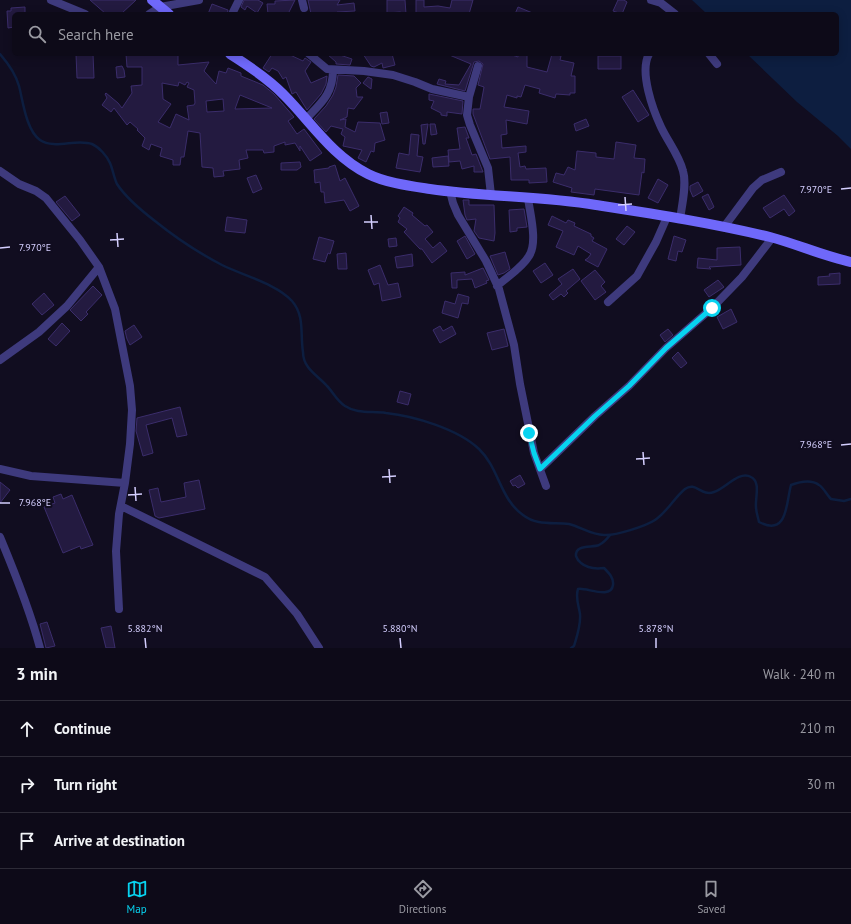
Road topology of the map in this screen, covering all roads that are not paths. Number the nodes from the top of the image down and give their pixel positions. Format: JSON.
{"nodes":[{"id":1,"x":51,"y":0,"type":"edge"},
{"id":2,"x":152,"y":0,"type":"edge"},
{"id":3,"x":199,"y":0,"type":"edge"},
{"id":4,"x":239,"y":0,"type":"edge"},
{"id":5,"x":651,"y":0,"type":"edge"},
{"id":6,"x":160,"y":7,"type":"junction"},
{"id":7,"x":80,"y":12,"type":"edge"},
{"id":8,"x":152,"y":12,"type":"edge"},
{"id":9,"x":166,"y":12,"type":"edge"},
{"id":10,"x":233,"y":12,"type":"edge"},
{"id":11,"x":672,"y":12,"type":"edge"},
{"id":12,"x":233,"y":56,"type":"edge"},
{"id":13,"x":311,"y":56,"type":"edge"},
{"id":14,"x":648,"y":56,"type":"edge"},
{"id":15,"x":711,"y":56,"type":"edge"},
{"id":16,"x":717,"y":64,"type":"dead end"},
{"id":17,"x":478,"y":66,"type":"dead end"},
{"id":18,"x":333,"y":70,"type":"junction"},
{"id":19,"x":468,"y":97,"type":"junction"},
{"id":20,"x":306,"y":119,"type":"junction"},
{"id":21,"x":0,"y":171,"type":"edge"},
{"id":22,"x":781,"y":172,"type":"dead end"},
{"id":23,"x":450,"y":192,"type":"junction"},
{"id":24,"x":491,"y":195,"type":"junction"},
{"id":25,"x":528,"y":198,"type":"junction"},
{"id":26,"x":667,"y":217,"type":"junction"},
{"id":27,"x":680,"y":219,"type":"junction"},
{"id":28,"x":724,"y":227,"type":"junction"},
{"id":29,"x":772,"y":238,"type":"junction"},
{"id":30,"x":851,"y":262,"type":"edge"},
{"id":31,"x":99,"y":267,"type":"junction"},
{"id":32,"x":497,"y":286,"type":"junction"},
{"id":33,"x":608,"y":302,"type":"dead end"},
{"id":34,"x":0,"y":360,"type":"edge"},
{"id":35,"x":0,"y":468,"type":"edge"},
{"id":36,"x":540,"y":469,"type":"junction"},
{"id":37,"x":125,"y":483,"type":"junction"},
{"id":38,"x":546,"y":486,"type":"dead end"},
{"id":39,"x":121,"y":506,"type":"junction"},
{"id":40,"x":0,"y":537,"type":"edge"},
{"id":41,"x":119,"y":609,"type":"dead end"},
{"id":42,"x":40,"y":648,"type":"edge"},
{"id":43,"x":319,"y":648,"type":"edge"}],
"edges":[{"from":1,"to":7,"type":"street"},
{"from":2,"to":6,"type":"street"},
{"from":3,"to":6,"type":"street"},
{"from":4,"to":10,"type":"street"},
{"from":5,"to":11,"type":"street"},
{"from":6,"to":8,"type":"street"},
{"from":6,"to":9,"type":"street"},
{"from":12,"to":20,"type":"street"},
{"from":13,"to":18,"type":"street"},
{"from":14,"to":27,"type":"street"},
{"from":15,"to":16,"type":"street"},
{"from":17,"to":19,"type":"street"},
{"from":18,"to":19,"type":"street"},
{"from":18,"to":20,"type":"street"},
{"from":19,"to":24,"type":"street"},
{"from":20,"to":23,"type":"street"},
{"from":21,"to":31,"type":"street"},
{"from":22,"to":28,"type":"street"},
{"from":23,"to":24,"type":"street"},
{"from":23,"to":32,"type":"street"},
{"from":24,"to":25,"type":"street"},
{"from":25,"to":26,"type":"street"},
{"from":25,"to":32,"type":"street"},
{"from":26,"to":27,"type":"street"},
{"from":26,"to":33,"type":"street"},
{"from":27,"to":28,"type":"street"},
{"from":28,"to":29,"type":"street"},
{"from":29,"to":30,"type":"street"},
{"from":29,"to":36,"type":"street"},
{"from":31,"to":34,"type":"street"},
{"from":31,"to":37,"type":"street"},
{"from":32,"to":36,"type":"street"},
{"from":35,"to":37,"type":"street"},
{"from":36,"to":38,"type":"street"},
{"from":37,"to":39,"type":"street"},
{"from":39,"to":41,"type":"street"},
{"from":39,"to":43,"type":"street"},
{"from":40,"to":42,"type":"street"}]}
